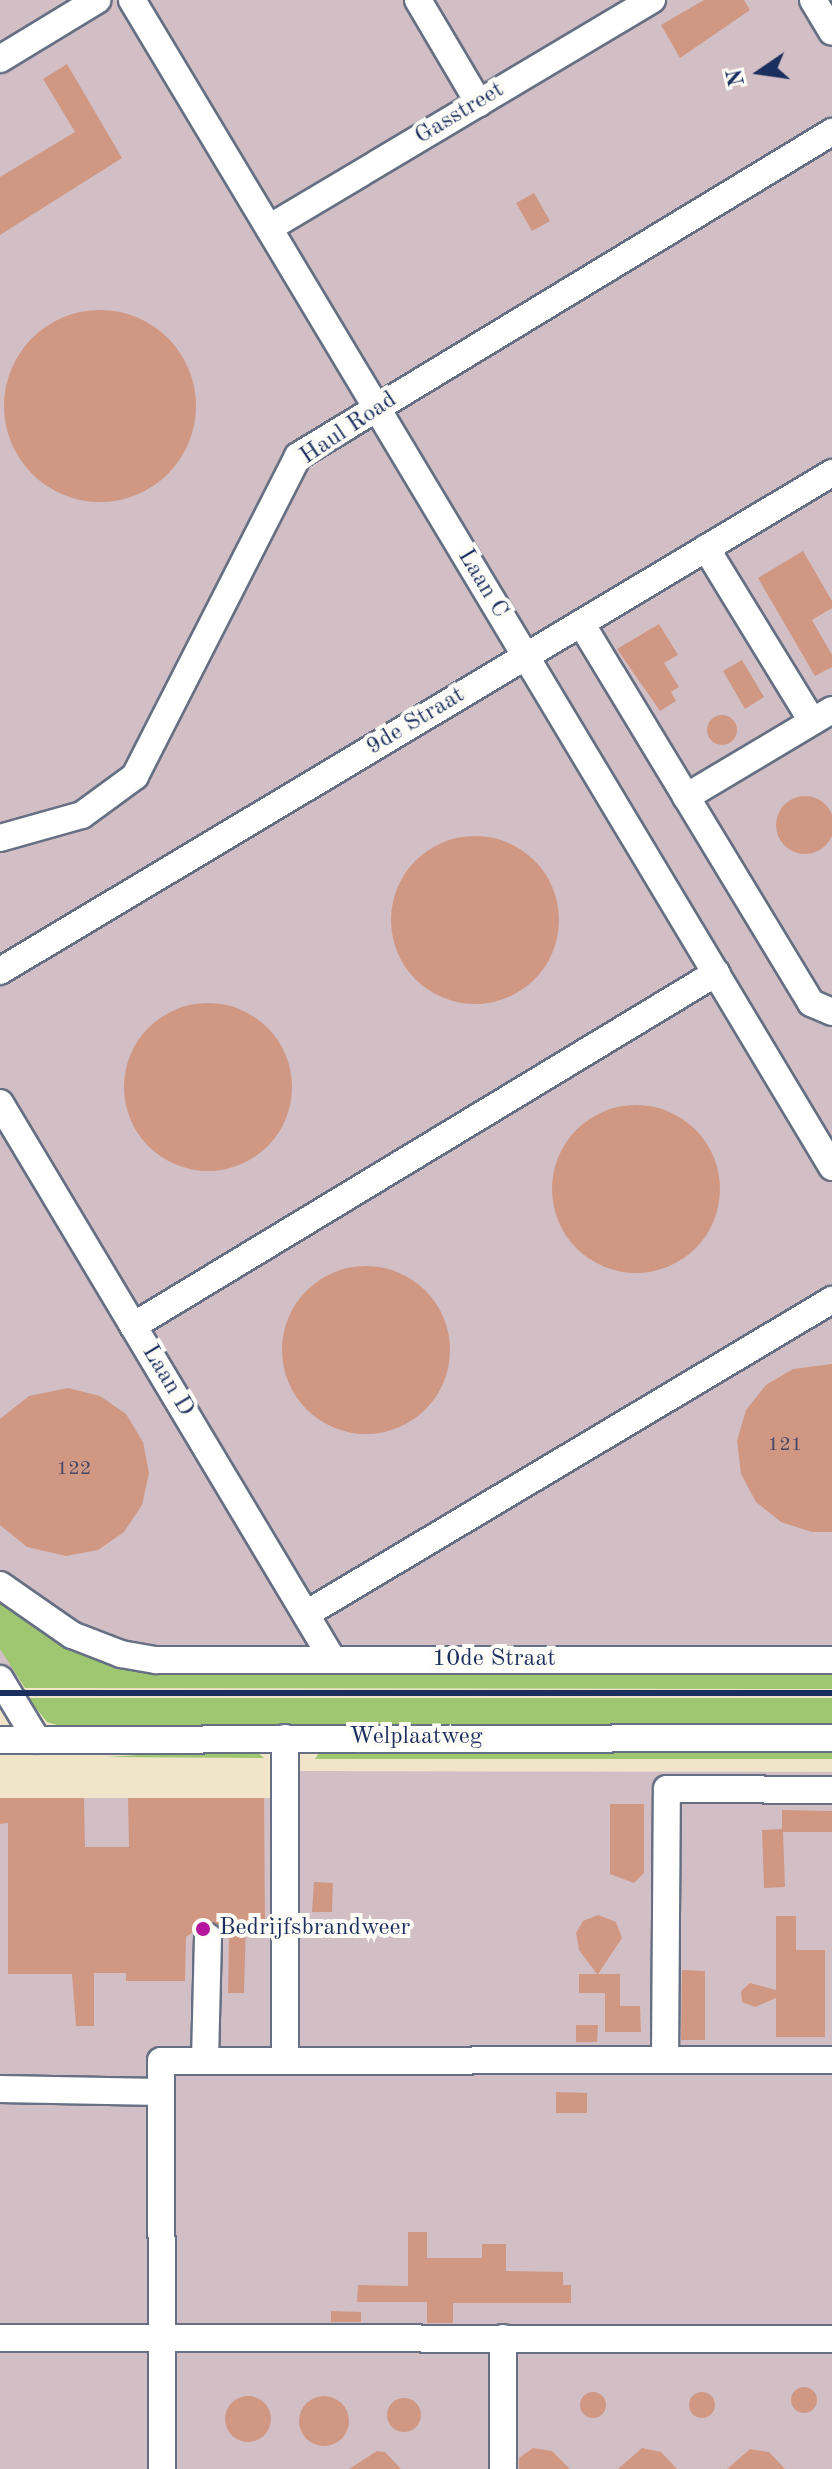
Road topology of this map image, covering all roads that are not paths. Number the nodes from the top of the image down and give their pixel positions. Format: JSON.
{"nodes":[{"id":1,"x":97,"y":0,"type":"edge"},
{"id":2,"x":132,"y":0,"type":"edge"},
{"id":3,"x":418,"y":0,"type":"edge"},
{"id":4,"x":652,"y":0,"type":"edge"},
{"id":5,"x":813,"y":0,"type":"edge"},
{"id":6,"x":832,"y":32,"type":"edge"},
{"id":7,"x":0,"y":59,"type":"edge"},
{"id":8,"x":479,"y":103,"type":"junction"},
{"id":9,"x":832,"y":132,"type":"edge"},
{"id":10,"x":269,"y":228,"type":"junction"},
{"id":11,"x":377,"y":408,"type":"junction"},
{"id":12,"x":832,"y":473,"type":"edge"},
{"id":13,"x":706,"y":548,"type":"junction"},
{"id":14,"x":581,"y":623,"type":"junction"},
{"id":15,"x":526,"y":656,"type":"junction"},
{"id":16,"x":822,"y":716,"type":"edge"},
{"id":17,"x":686,"y":797,"type":"junction"},
{"id":18,"x":0,"y":838,"type":"edge"},
{"id":19,"x":0,"y":971,"type":"edge"},
{"id":20,"x":716,"y":973,"type":"junction"},
{"id":21,"x":832,"y":1012,"type":"edge"},
{"id":22,"x":0,"y":1103,"type":"edge"},
{"id":23,"x":832,"y":1167,"type":"edge"},
{"id":24,"x":832,"y":1300,"type":"edge"},
{"id":25,"x":133,"y":1326,"type":"junction"},
{"id":26,"x":0,"y":1585,"type":"edge"},
{"id":27,"x":306,"y":1614,"type":"junction"},
{"id":28,"x":333,"y":1660,"type":"junction"},
{"id":29,"x":832,"y":1660,"type":"edge"},
{"id":30,"x":0,"y":1679,"type":"edge"},
{"id":31,"x":285,"y":1738,"type":"junction"},
{"id":32,"x":832,"y":1738,"type":"edge"},
{"id":33,"x":0,"y":1740,"type":"edge"},
{"id":34,"x":37,"y":1740,"type":"junction"},
{"id":35,"x":832,"y":1790,"type":"edge"},
{"id":36,"x":208,"y":1937,"type":"dead end"},
{"id":37,"x":205,"y":2060,"type":"junction"},
{"id":38,"x":665,"y":2060,"type":"junction"},
{"id":39,"x":832,"y":2060,"type":"edge"},
{"id":40,"x":285,"y":2061,"type":"junction"},
{"id":41,"x":0,"y":2089,"type":"edge"},
{"id":42,"x":161,"y":2092,"type":"junction"},
{"id":43,"x":0,"y":2338,"type":"edge"},
{"id":44,"x":163,"y":2338,"type":"junction"},
{"id":45,"x":503,"y":2338,"type":"junction"},
{"id":46,"x":832,"y":2339,"type":"edge"},
{"id":47,"x":162,"y":2469,"type":"edge"},
{"id":48,"x":503,"y":2469,"type":"edge"}],
"edges":[{"from":1,"to":7,"type":"street"},
{"from":2,"to":10,"type":"street","name":"Laan C"},
{"from":3,"to":8,"type":"street"},
{"from":4,"to":8,"type":"street","name":"Gasstreet"},
{"from":5,"to":6,"type":"street"},
{"from":8,"to":10,"type":"street","name":"Gasstreet"},
{"from":9,"to":11,"type":"street","name":"Haul Road"},
{"from":10,"to":11,"type":"street","name":"Laan C"},
{"from":11,"to":15,"type":"street","name":"Laan C"},
{"from":11,"to":18,"type":"street","name":"Haul Road"},
{"from":12,"to":13,"type":"street","name":"9de Straat"},
{"from":13,"to":14,"type":"street","name":"9de Straat"},
{"from":13,"to":16,"type":"street"},
{"from":14,"to":15,"type":"street","name":"9de Straat"},
{"from":14,"to":17,"type":"street"},
{"from":15,"to":19,"type":"street","name":"9de Straat"},
{"from":15,"to":20,"type":"street","name":"Laan C"},
{"from":16,"to":17,"type":"street"},
{"from":17,"to":21,"type":"street"},
{"from":20,"to":23,"type":"street","name":"Laan C"},
{"from":20,"to":25,"type":"street"},
{"from":22,"to":25,"type":"street","name":"Laan D"},
{"from":24,"to":27,"type":"street"},
{"from":25,"to":27,"type":"street","name":"Laan D"},
{"from":26,"to":28,"type":"street","name":"10de Straat"},
{"from":27,"to":28,"type":"street","name":"Laan D"},
{"from":28,"to":29,"type":"street","name":"10de Straat"},
{"from":30,"to":34,"type":"street"},
{"from":31,"to":32,"type":"street","name":"Welplaatweg"},
{"from":31,"to":34,"type":"street","name":"Welplaatweg"},
{"from":31,"to":40,"type":"street"},
{"from":33,"to":34,"type":"street","name":"Welplaatweg"},
{"from":35,"to":38,"type":"street"},
{"from":36,"to":37,"type":"street"},
{"from":37,"to":40,"type":"street"},
{"from":37,"to":42,"type":"street"},
{"from":38,"to":39,"type":"street"},
{"from":38,"to":40,"type":"street"},
{"from":41,"to":42,"type":"street"},
{"from":42,"to":44,"type":"street"},
{"from":43,"to":44,"type":"street"},
{"from":44,"to":45,"type":"street"},
{"from":44,"to":47,"type":"street"},
{"from":45,"to":46,"type":"street"},
{"from":45,"to":48,"type":"street"}]}
